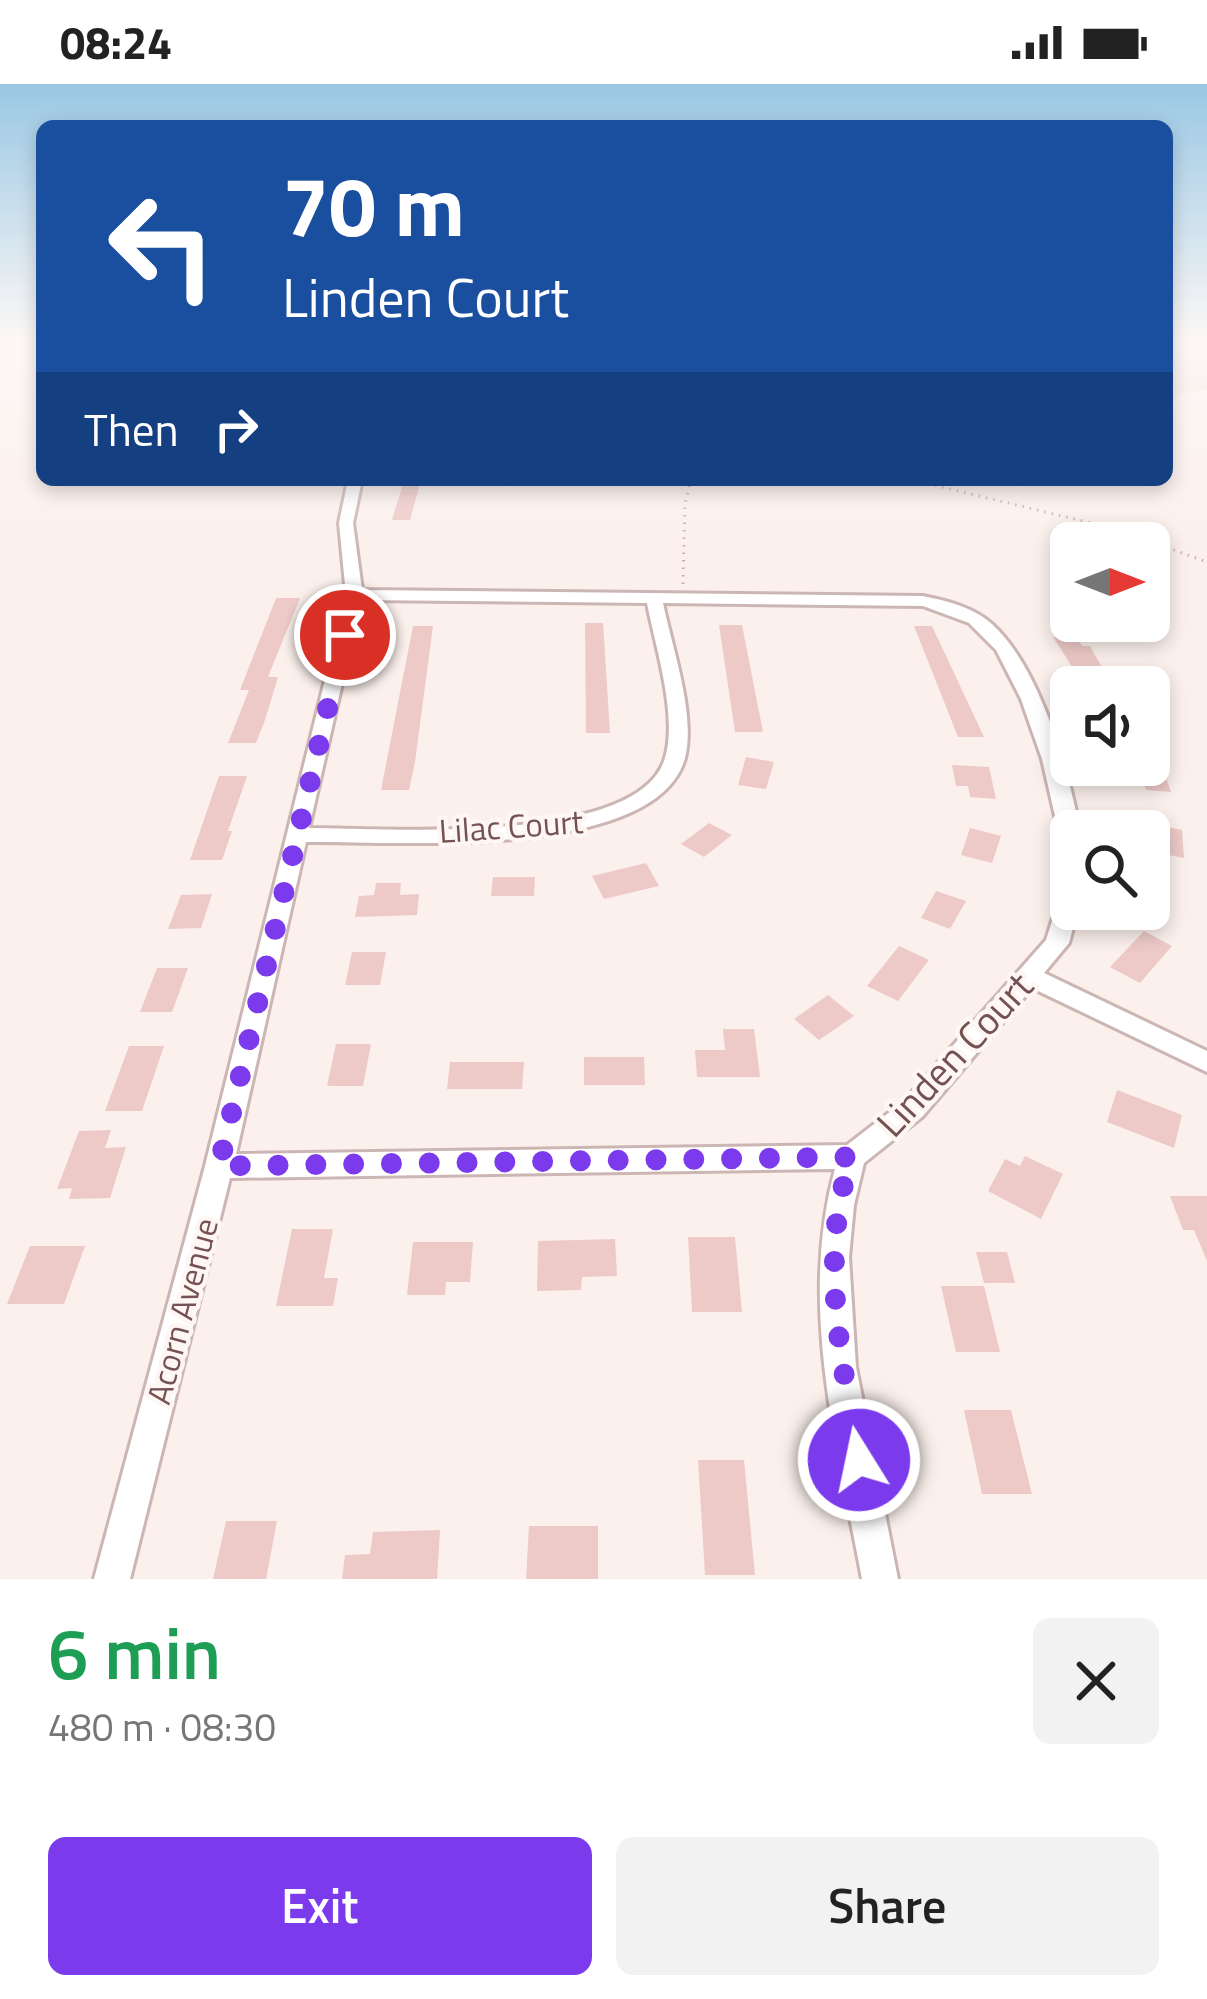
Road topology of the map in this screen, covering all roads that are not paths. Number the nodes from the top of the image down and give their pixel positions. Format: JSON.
{"nodes":[{"id":1,"x":354,"y":486,"type":"edge"},
{"id":2,"x":353,"y":596,"type":"junction"},
{"id":3,"x":654,"y":598,"type":"junction"},
{"id":4,"x":1067,"y":810,"type":"edge"},
{"id":5,"x":300,"y":835,"type":"junction"},
{"id":6,"x":1061,"y":930,"type":"edge"},
{"id":7,"x":1028,"y":976,"type":"junction"},
{"id":8,"x":1207,"y":1062,"type":"edge"},
{"id":9,"x":852,"y":1157,"type":"junction"},
{"id":10,"x":219,"y":1166,"type":"junction"},
{"id":11,"x":112,"y":1579,"type":"edge"},
{"id":12,"x":880,"y":1579,"type":"edge"}],
"edges":[{"from":1,"to":2,"type":"street","name":"Acorn Avenue"},
{"from":2,"to":3,"type":"street"},
{"from":2,"to":5,"type":"street","name":"Acorn Avenue"},
{"from":3,"to":4,"type":"street"},
{"from":3,"to":5,"type":"street","name":"Lilac Court"},
{"from":5,"to":10,"type":"street","name":"Acorn Avenue"},
{"from":6,"to":7,"type":"street","name":"Linden Court"},
{"from":7,"to":8,"type":"street"},
{"from":7,"to":9,"type":"street","name":"Linden Court"},
{"from":9,"to":10,"type":"street","name":"Linden Court"},
{"from":9,"to":12,"type":"street"},
{"from":10,"to":11,"type":"street","name":"Acorn Avenue"}]}
